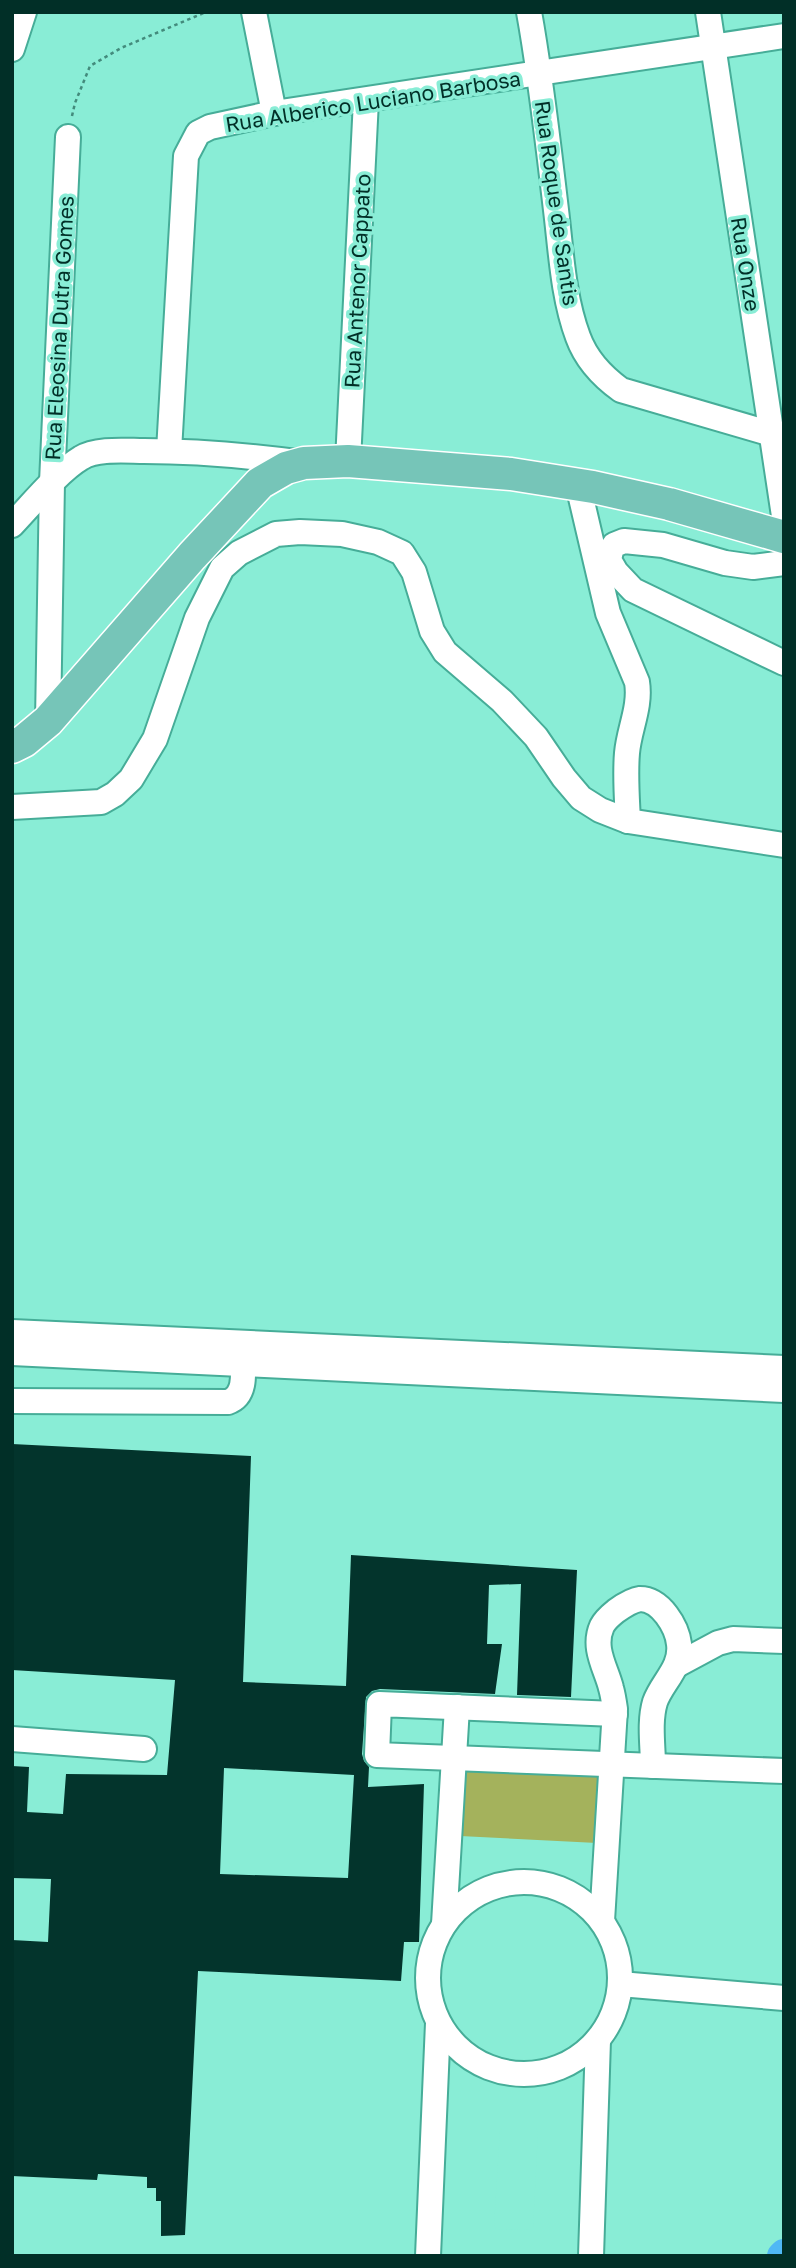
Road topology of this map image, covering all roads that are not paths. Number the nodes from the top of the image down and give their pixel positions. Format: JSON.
{"nodes":[{"id":1,"x":24,"y":12,"type":"edge"},
{"id":2,"x":254,"y":12,"type":"edge"},
{"id":3,"x":528,"y":12,"type":"edge"},
{"id":4,"x":708,"y":12,"type":"edge"},
{"id":5,"x":784,"y":36,"type":"edge"},
{"id":6,"x":712,"y":47,"type":"junction"},
{"id":7,"x":12,"y":49,"type":"edge"},
{"id":8,"x":540,"y":74,"type":"junction"},
{"id":9,"x":366,"y":100,"type":"junction"},
{"id":10,"x":274,"y":113,"type":"junction"},
{"id":11,"x":68,"y":136,"type":"road end"},
{"id":12,"x":772,"y":434,"type":"junction"},
{"id":13,"x":169,"y":451,"type":"junction"},
{"id":14,"x":348,"y":461,"type":"junction"},
{"id":15,"x":304,"y":463,"type":"junction"},
{"id":16,"x":52,"y":482,"type":"junction"},
{"id":17,"x":578,"y":485,"type":"junction"},
{"id":18,"x":784,"y":516,"type":"edge"},
{"id":19,"x":12,"y":525,"type":"edge"},
{"id":20,"x":784,"y":537,"type":"edge"},
{"id":21,"x":784,"y":563,"type":"edge"},
{"id":22,"x":784,"y":663,"type":"edge"},
{"id":23,"x":48,"y":721,"type":"junction"},
{"id":24,"x":12,"y":747,"type":"edge"},
{"id":25,"x":12,"y":807,"type":"edge"},
{"id":26,"x":628,"y":821,"type":"junction"},
{"id":27,"x":784,"y":845,"type":"edge"},
{"id":28,"x":12,"y":1332,"type":"edge"},
{"id":29,"x":12,"y":1353,"type":"edge"},
{"id":30,"x":242,"y":1354,"type":"junction"},
{"id":31,"x":784,"y":1368,"type":"edge"},
{"id":32,"x":784,"y":1390,"type":"edge"},
{"id":33,"x":12,"y":1401,"type":"edge"},
{"id":34,"x":784,"y":1641,"type":"edge"},
{"id":35,"x":677,"y":1665,"type":"junction"},
{"id":36,"x":457,"y":1707,"type":"junction"},
{"id":37,"x":615,"y":1714,"type":"junction"},
{"id":38,"x":12,"y":1739,"type":"edge"},
{"id":39,"x":144,"y":1749,"type":"dead end"},
{"id":40,"x":454,"y":1758,"type":"junction"},
{"id":41,"x":611,"y":1765,"type":"junction"},
{"id":42,"x":653,"y":1766,"type":"junction"},
{"id":43,"x":784,"y":1771,"type":"edge"},
{"id":44,"x":602,"y":1922,"type":"junction"},
{"id":45,"x":444,"y":1924,"type":"junction"},
{"id":46,"x":620,"y":1984,"type":"junction"},
{"id":47,"x":784,"y":1998,"type":"edge"},
{"id":48,"x":438,"y":2023,"type":"junction"},
{"id":49,"x":598,"y":2040,"type":"junction"},
{"id":50,"x":428,"y":2256,"type":"edge"},
{"id":51,"x":592,"y":2256,"type":"edge"}],
"edges":[{"from":1,"to":7,"type":"street"},
{"from":2,"to":10,"type":"street"},
{"from":3,"to":8,"type":"street","name":"Rua Roque de Santis"},
{"from":4,"to":6,"type":"street","name":"Rua Onze"},
{"from":5,"to":6,"type":"street","name":"Rua Alberico Luciano Barbosa"},
{"from":6,"to":8,"type":"street","name":"Rua Alberico Luciano Barbosa"},
{"from":6,"to":12,"type":"street","name":"Rua Onze"},
{"from":8,"to":9,"type":"street","name":"Rua Alberico Luciano Barbosa"},
{"from":8,"to":12,"type":"street","name":"Rua Roque de Santis"},
{"from":9,"to":10,"type":"street","name":"Rua Alberico Luciano Barbosa"},
{"from":9,"to":14,"type":"street","name":"Rua Antenor Cappato"},
{"from":10,"to":13,"type":"street","name":"Rua Alberico Luciano Barbosa"},
{"from":11,"to":16,"type":"street","name":"Rua Eleosina Dutra Gomes"},
{"from":12,"to":18,"type":"street","name":"Rua Onze"},
{"from":13,"to":15,"type":"street"},
{"from":13,"to":16,"type":"street"},
{"from":14,"to":15,"type":"main road"},
{"from":14,"to":17,"type":"main road"},
{"from":15,"to":23,"type":"main road"},
{"from":16,"to":19,"type":"street"},
{"from":16,"to":23,"type":"street","name":"Rua Eleosina Dutra Gomes"},
{"from":17,"to":20,"type":"main road"},
{"from":17,"to":26,"type":"street"},
{"from":21,"to":22,"type":"street"},
{"from":23,"to":24,"type":"main road"},
{"from":25,"to":26,"type":"street"},
{"from":26,"to":27,"type":"street"},
{"from":28,"to":30,"type":"street"},
{"from":29,"to":30,"type":"street"},
{"from":30,"to":31,"type":"street"},
{"from":30,"to":32,"type":"street"},
{"from":30,"to":33,"type":"street"},
{"from":34,"to":35,"type":"street"},
{"from":35,"to":37,"type":"street"},
{"from":35,"to":42,"type":"street"},
{"from":36,"to":37,"type":"street"},
{"from":36,"to":40,"type":"street"},
{"from":36,"to":40,"type":"street"},
{"from":37,"to":41,"type":"street"},
{"from":38,"to":39,"type":"street"},
{"from":40,"to":41,"type":"street"},
{"from":40,"to":45,"type":"street"},
{"from":41,"to":42,"type":"street"},
{"from":41,"to":44,"type":"street"},
{"from":42,"to":43,"type":"street"},
{"from":44,"to":45,"type":"street"},
{"from":44,"to":46,"type":"street"},
{"from":45,"to":48,"type":"street"},
{"from":46,"to":47,"type":"street"},
{"from":46,"to":49,"type":"street"},
{"from":48,"to":49,"type":"street"},
{"from":48,"to":50,"type":"street"},
{"from":49,"to":51,"type":"street"}]}
